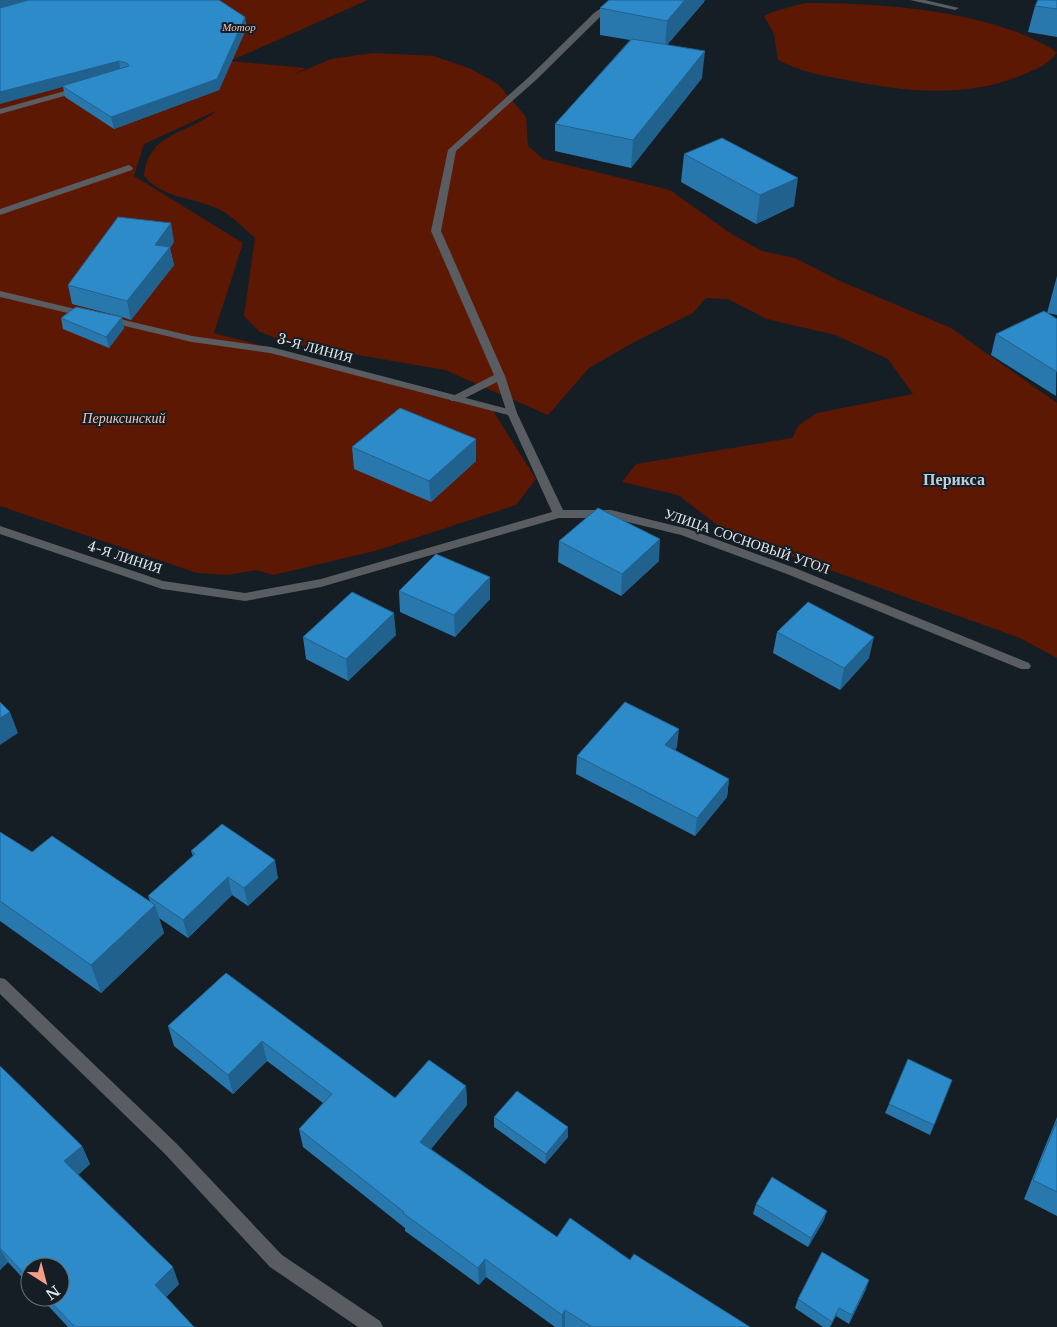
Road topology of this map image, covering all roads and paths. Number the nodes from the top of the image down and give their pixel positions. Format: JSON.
{"nodes":[{"id":1,"x":618,"y":0,"type":"edge"},
{"id":2,"x":914,"y":0,"type":"edge"},
{"id":3,"x":955,"y":8,"type":"dead end"},
{"id":4,"x":86,"y":87,"type":"edge"},
{"id":5,"x":0,"y":112,"type":"edge"},
{"id":6,"x":129,"y":168,"type":"dead end"},
{"id":7,"x":0,"y":212,"type":"edge"},
{"id":8,"x":0,"y":294,"type":"edge"},
{"id":9,"x":500,"y":376,"type":"junction"},
{"id":10,"x":455,"y":400,"type":"junction"},
{"id":11,"x":512,"y":413,"type":"junction"},
{"id":12,"x":559,"y":514,"type":"junction"},
{"id":13,"x":0,"y":530,"type":"edge"},
{"id":14,"x":245,"y":597,"type":"joint"},
{"id":15,"x":1025,"y":666,"type":"dead end"},
{"id":16,"x":0,"y":984,"type":"edge"},
{"id":17,"x":374,"y":1327,"type":"edge"}],
"edges":[{"from":1,"to":9,"type":"street"},
{"from":2,"to":3,"type":"street"},
{"from":4,"to":5,"type":"street"},
{"from":6,"to":7,"type":"street"},
{"from":8,"to":10,"type":"street","name":"3-Я ЛИНИЯ"},
{"from":9,"to":10,"type":"street"},
{"from":9,"to":11,"type":"street"},
{"from":10,"to":11,"type":"street","name":"3-Я ЛИНИЯ"},
{"from":11,"to":12,"type":"street"},
{"from":12,"to":14,"type":"street","name":"УЛИЦА СОСНОВЫЙ УГОЛ"},
{"from":12,"to":15,"type":"street","name":"УЛИЦА СОСНОВЫЙ УГОЛ"},
{"from":13,"to":14,"type":"street","name":"4-Я ЛИНИЯ"},
{"from":16,"to":17,"type":"street"}]}
